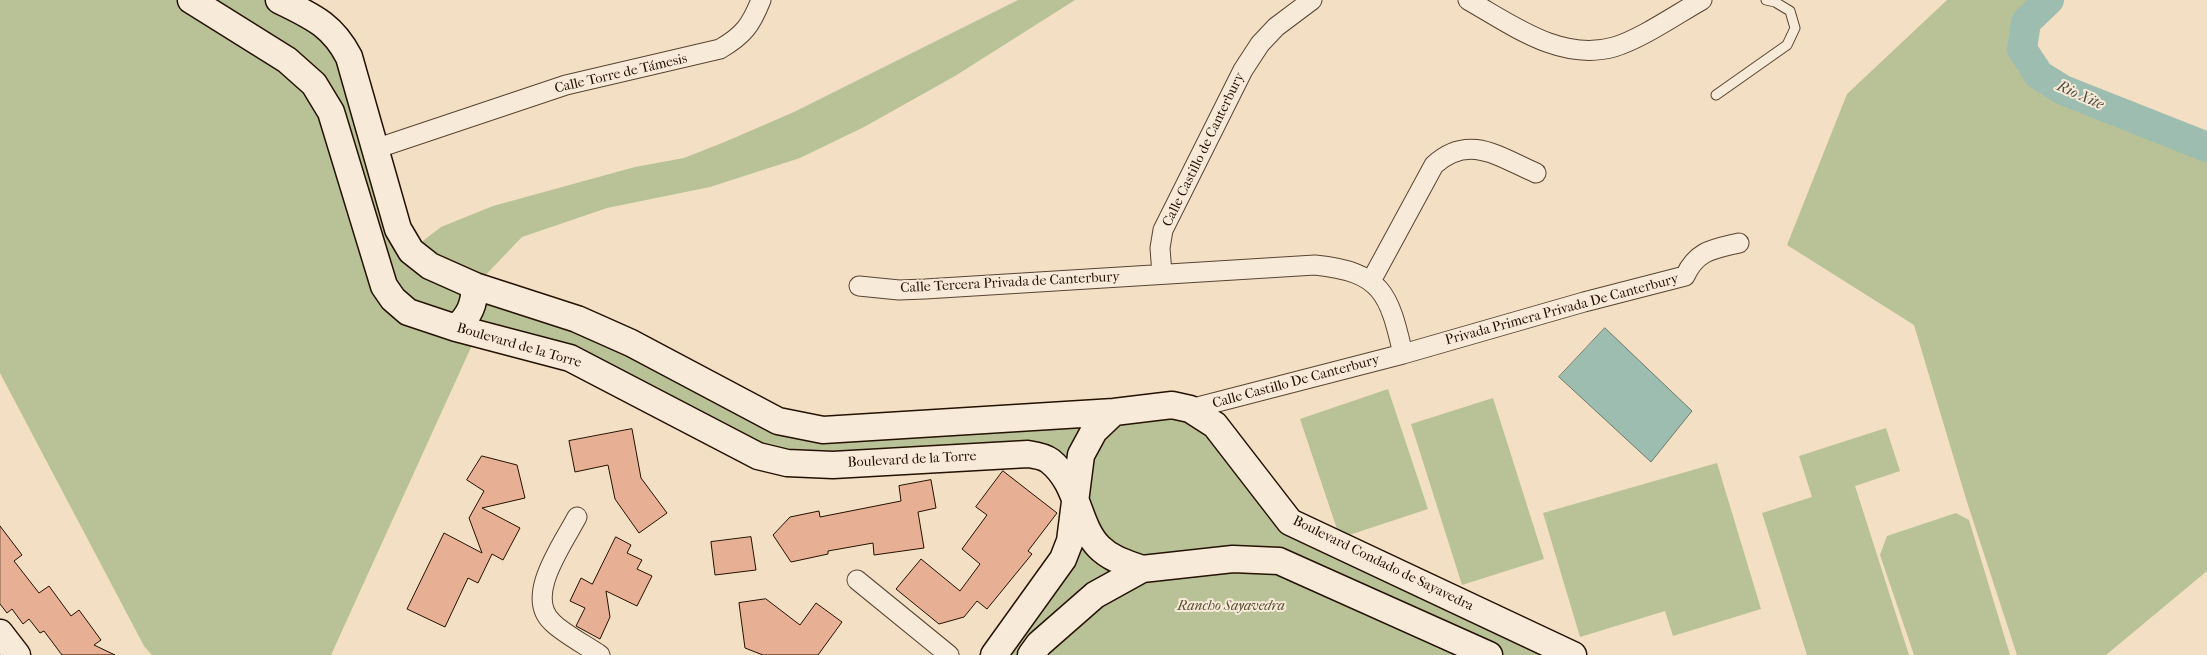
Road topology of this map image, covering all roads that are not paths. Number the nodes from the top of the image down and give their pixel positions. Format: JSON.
{"nodes":[{"id":1,"x":191,"y":0,"type":"edge"},
{"id":2,"x":279,"y":0,"type":"edge"},
{"id":3,"x":761,"y":0,"type":"edge"},
{"id":4,"x":1312,"y":0,"type":"edge"},
{"id":5,"x":1468,"y":0,"type":"edge"},
{"id":6,"x":1702,"y":0,"type":"edge"},
{"id":7,"x":1766,"y":0,"type":"edge"},
{"id":8,"x":1716,"y":94,"type":"dead end"},
{"id":9,"x":375,"y":149,"type":"junction"},
{"id":10,"x":1536,"y":173,"type":"dead end"},
{"id":11,"x":1740,"y":243,"type":"dead end"},
{"id":12,"x":1162,"y":274,"type":"junction"},
{"id":13,"x":1371,"y":280,"type":"junction"},
{"id":14,"x":475,"y":286,"type":"junction"},
{"id":15,"x":859,"y":286,"type":"dead end"},
{"id":16,"x":456,"y":328,"type":"junction"},
{"id":17,"x":1403,"y":354,"type":"junction"},
{"id":18,"x":1190,"y":409,"type":"junction"},
{"id":19,"x":1114,"y":412,"type":"junction"},
{"id":20,"x":1076,"y":498,"type":"junction"},
{"id":21,"x":577,"y":517,"type":"dead end"},
{"id":22,"x":1290,"y":522,"type":"junction"},
{"id":23,"x":1279,"y":561,"type":"junction"},
{"id":24,"x":1142,"y":570,"type":"junction"},
{"id":25,"x":857,"y":580,"type":"dead end"},
{"id":26,"x":0,"y":633,"type":"edge"},
{"id":27,"x":17,"y":655,"type":"edge"},
{"id":28,"x":600,"y":655,"type":"edge"},
{"id":29,"x":949,"y":655,"type":"edge"},
{"id":30,"x":994,"y":655,"type":"edge"},
{"id":31,"x":1030,"y":655,"type":"edge"},
{"id":32,"x":1489,"y":655,"type":"edge"},
{"id":33,"x":1573,"y":655,"type":"edge"}],
"edges":[{"from":1,"to":16,"type":"street","name":"Boulevard de la Torre"},
{"from":2,"to":9,"type":"street"},
{"from":3,"to":9,"type":"street","name":"Calle Torre de Támesis"},
{"from":4,"to":12,"type":"street","name":"Calle Castillo de Canterbury"},
{"from":5,"to":6,"type":"street"},
{"from":7,"to":8,"type":"lane"},
{"from":9,"to":14,"type":"street"},
{"from":10,"to":13,"type":"street"},
{"from":11,"to":17,"type":"street","name":"Privada Primera Privada De Canterbury"},
{"from":12,"to":13,"type":"street"},
{"from":12,"to":15,"type":"street","name":"Calle Tercera Privada de Canterbury"},
{"from":13,"to":17,"type":"street"},
{"from":14,"to":16,"type":"street"},
{"from":14,"to":19,"type":"street"},
{"from":16,"to":20,"type":"street","name":"Boulevard de la Torre"},
{"from":17,"to":18,"type":"street","name":"Calle Castillo De Canterbury"},
{"from":18,"to":19,"type":"street","name":"Boulevard Condado de Sayavedra"},
{"from":18,"to":22,"type":"street","name":"Boulevard Condado de Sayavedra"},
{"from":19,"to":20,"type":"street"},
{"from":20,"to":24,"type":"street","name":"Boulevard de la Torre"},
{"from":20,"to":30,"type":"street"},
{"from":21,"to":28,"type":"street"},
{"from":22,"to":23,"type":"street"},
{"from":22,"to":33,"type":"street","name":"Boulevard Condado de Sayavedra"},
{"from":23,"to":24,"type":"street"},
{"from":23,"to":32,"type":"street"},
{"from":24,"to":31,"type":"street"},
{"from":25,"to":29,"type":"street"},
{"from":26,"to":27,"type":"street"}]}
